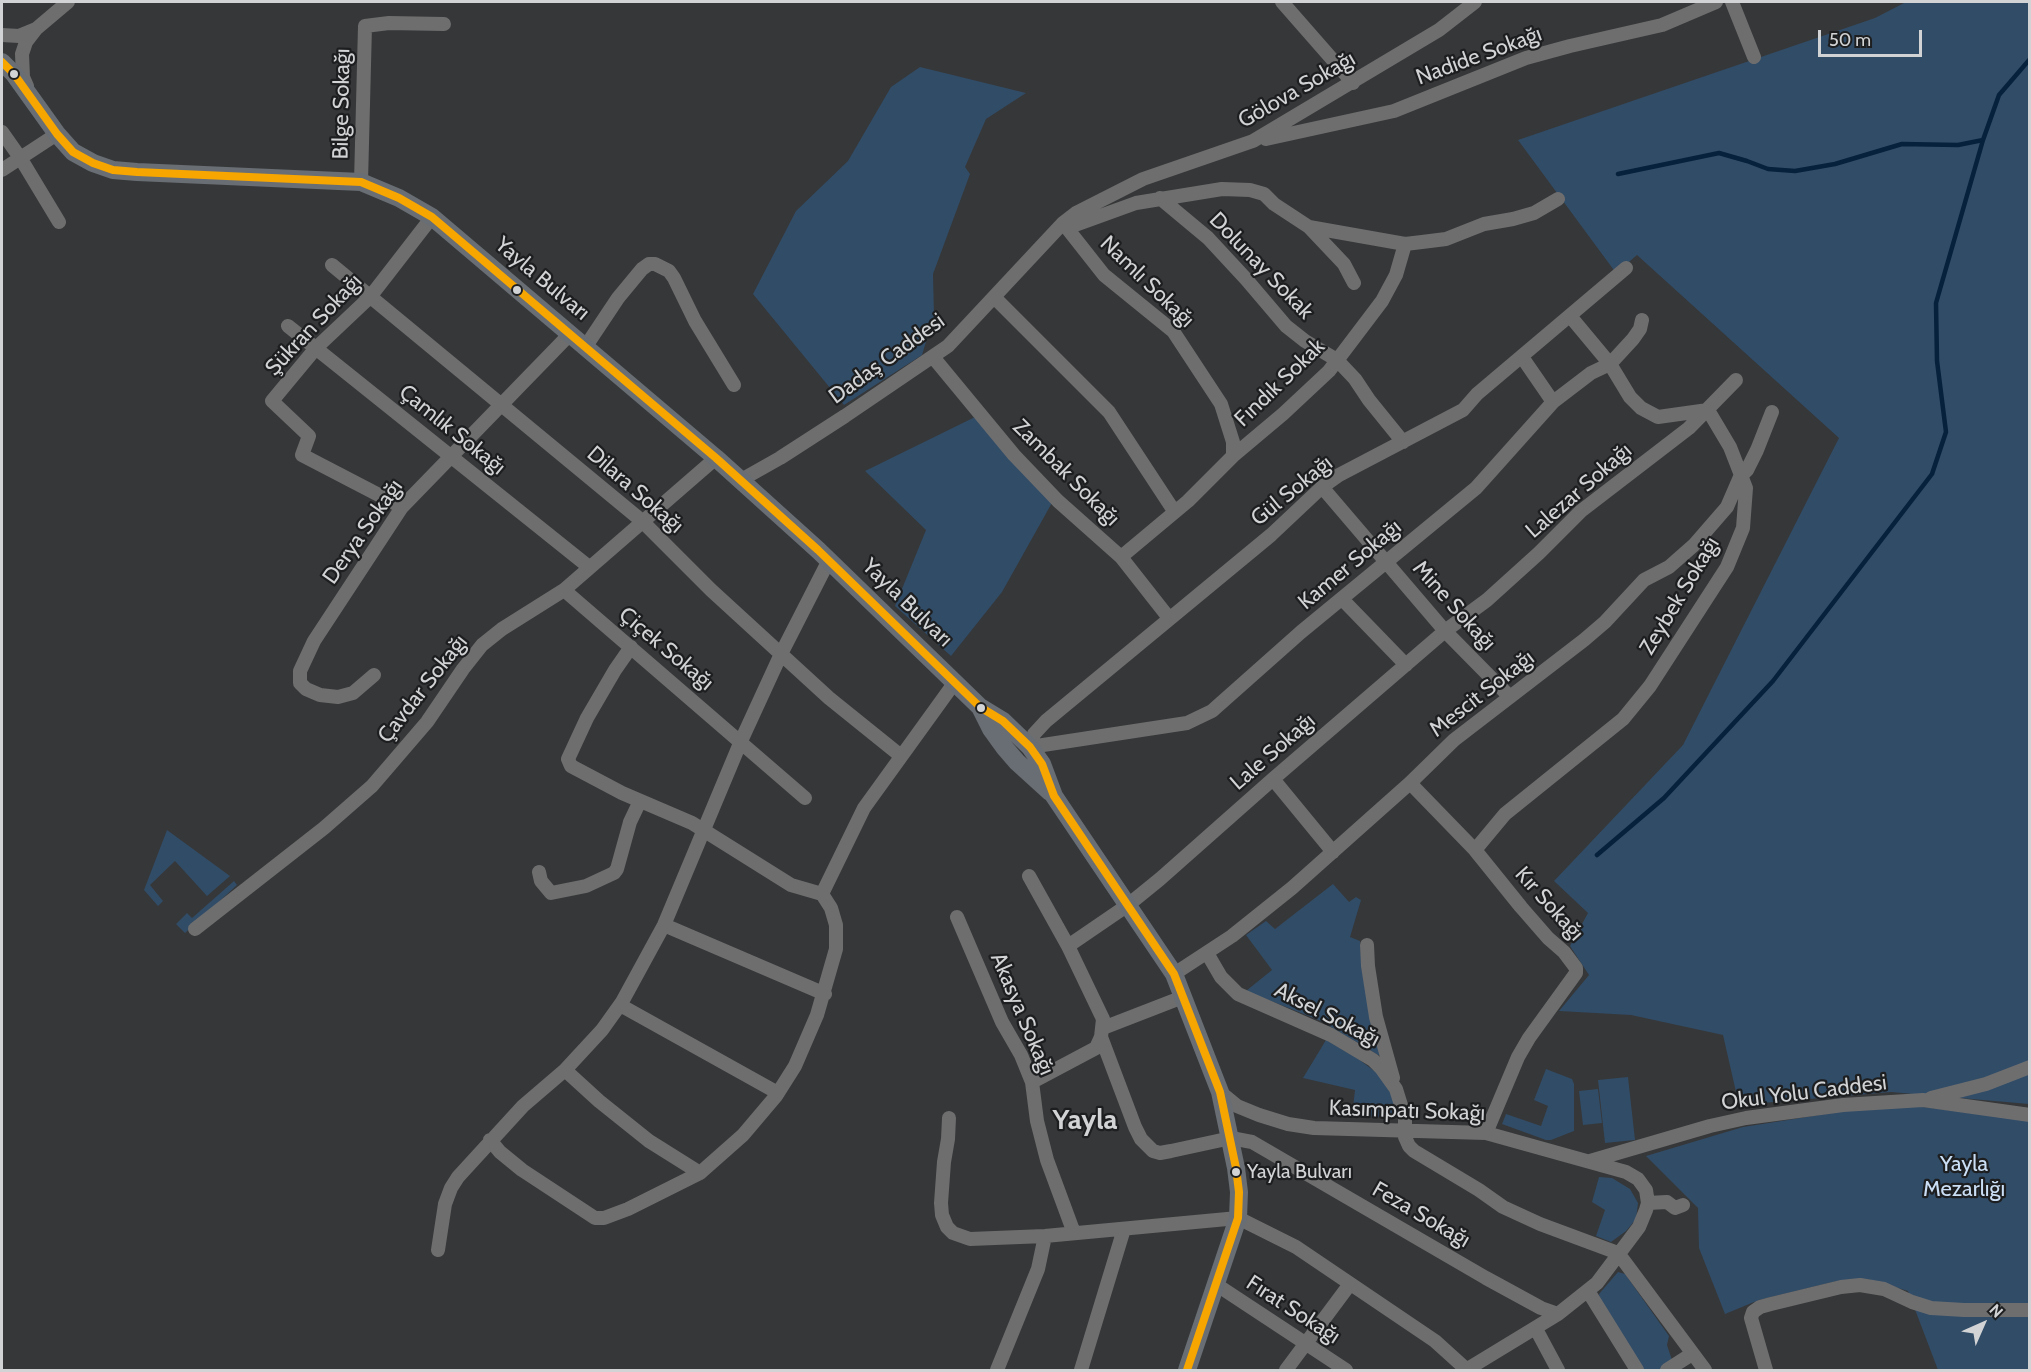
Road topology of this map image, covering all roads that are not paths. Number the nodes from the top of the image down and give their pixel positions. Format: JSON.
{"nodes":[{"id":1,"x":69,"y":2,"type":"edge"},
{"id":2,"x":1282,"y":2,"type":"edge"},
{"id":3,"x":1475,"y":2,"type":"edge"},
{"id":4,"x":1716,"y":2,"type":"edge"},
{"id":5,"x":1732,"y":2,"type":"edge"},
{"id":6,"x":444,"y":24,"type":"dead end"},
{"id":7,"x":36,"y":29,"type":"junction"},
{"id":8,"x":2,"y":35,"type":"edge"},
{"id":9,"x":1754,"y":57,"type":"dead end"},
{"id":10,"x":2,"y":62,"type":"edge"},
{"id":11,"x":1353,"y":82,"type":"junction"},
{"id":12,"x":33,"y":102,"type":"junction"},
{"id":13,"x":2,"y":132,"type":"edge"},
{"id":14,"x":57,"y":134,"type":"junction"},
{"id":15,"x":1253,"y":141,"type":"junction"},
{"id":16,"x":21,"y":159,"type":"junction"},
{"id":17,"x":2,"y":171,"type":"edge"},
{"id":18,"x":361,"y":182,"type":"junction"},
{"id":19,"x":1160,"y":198,"type":"junction"},
{"id":20,"x":1558,"y":199,"type":"dead end"},
{"id":21,"x":432,"y":218,"type":"junction"},
{"id":22,"x":59,"y":222,"type":"dead end"},
{"id":23,"x":1065,"y":225,"type":"junction"},
{"id":24,"x":1309,"y":227,"type":"junction"},
{"id":25,"x":1405,"y":244,"type":"junction"},
{"id":26,"x":332,"y":265,"type":"dead end"},
{"id":27,"x":1626,"y":268,"type":"dead end"},
{"id":28,"x":1354,"y":283,"type":"dead end"},
{"id":29,"x":370,"y":297,"type":"junction"},
{"id":30,"x":994,"y":297,"type":"junction"},
{"id":31,"x":1570,"y":316,"type":"junction"},
{"id":32,"x":1642,"y":320,"type":"dead end"},
{"id":33,"x":288,"y":326,"type":"dead end"},
{"id":34,"x":570,"y":334,"type":"junction"},
{"id":35,"x":586,"y":346,"type":"junction"},
{"id":36,"x":316,"y":348,"type":"junction"},
{"id":37,"x":933,"y":357,"type":"junction"},
{"id":38,"x":1522,"y":357,"type":"junction"},
{"id":39,"x":1337,"y":360,"type":"junction"},
{"id":40,"x":1610,"y":364,"type":"junction"},
{"id":41,"x":1736,"y":380,"type":"dead end"},
{"id":42,"x":734,"y":385,"type":"dead end"},
{"id":43,"x":1553,"y":402,"type":"junction"},
{"id":44,"x":502,"y":405,"type":"junction"},
{"id":45,"x":1708,"y":410,"type":"junction"},
{"id":46,"x":1772,"y":412,"type":"dead end"},
{"id":47,"x":1403,"y":441,"type":"junction"},
{"id":48,"x":450,"y":456,"type":"junction"},
{"id":49,"x":1233,"y":456,"type":"junction"},
{"id":50,"x":716,"y":458,"type":"junction"},
{"id":51,"x":1740,"y":477,"type":"junction"},
{"id":52,"x":741,"y":480,"type":"junction"},
{"id":53,"x":1322,"y":487,"type":"junction"},
{"id":54,"x":402,"y":507,"type":"junction"},
{"id":55,"x":1174,"y":511,"type":"junction"},
{"id":56,"x":642,"y":520,"type":"junction"},
{"id":57,"x":1121,"y":557,"type":"junction"},
{"id":58,"x":829,"y":560,"type":"junction"},
{"id":59,"x":1385,"y":562,"type":"junction"},
{"id":60,"x":589,"y":567,"type":"junction"},
{"id":61,"x":564,"y":590,"type":"junction"},
{"id":62,"x":1342,"y":599,"type":"junction"},
{"id":63,"x":1169,"y":618,"type":"junction"},
{"id":64,"x":1445,"y":631,"type":"junction"},
{"id":65,"x":631,"y":647,"type":"junction"},
{"id":66,"x":781,"y":654,"type":"junction"},
{"id":67,"x":1406,"y":665,"type":"junction"},
{"id":68,"x":374,"y":675,"type":"dead end"},
{"id":69,"x":955,"y":682,"type":"junction"},
{"id":70,"x":1510,"y":697,"type":"junction"},
{"id":71,"x":980,"y":707,"type":"junction"},
{"id":72,"x":741,"y":741,"type":"junction"},
{"id":73,"x":1030,"y":747,"type":"junction"},
{"id":74,"x":901,"y":756,"type":"junction"},
{"id":75,"x":1273,"y":778,"type":"junction"},
{"id":76,"x":1410,"y":783,"type":"junction"},
{"id":77,"x":1054,"y":796,"type":"junction"},
{"id":78,"x":805,"y":798,"type":"dead end"},
{"id":79,"x":640,"y":801,"type":"junction"},
{"id":80,"x":702,"y":830,"type":"junction"},
{"id":81,"x":1474,"y":850,"type":"junction"},
{"id":82,"x":1333,"y":852,"type":"junction"},
{"id":83,"x":539,"y":872,"type":"dead end"},
{"id":84,"x":1029,"y":876,"type":"dead end"},
{"id":85,"x":822,"y":894,"type":"junction"},
{"id":86,"x":1128,"y":905,"type":"junction"},
{"id":87,"x":957,"y":917,"type":"dead end"},
{"id":88,"x":664,"y":925,"type":"junction"},
{"id":89,"x":195,"y":929,"type":"dead end"},
{"id":90,"x":1368,"y":945,"type":"dead end"},
{"id":91,"x":1068,"y":946,"type":"junction"},
{"id":92,"x":1207,"y":953,"type":"junction"},
{"id":93,"x":1174,"y":974,"type":"junction"},
{"id":94,"x":825,"y":994,"type":"junction"},
{"id":95,"x":1183,"y":998,"type":"junction"},
{"id":96,"x":620,"y":1005,"type":"junction"},
{"id":97,"x":1102,"y":1033,"type":"junction"},
{"id":98,"x":2030,"y":1068,"type":"edge"},
{"id":99,"x":565,"y":1070,"type":"junction"},
{"id":100,"x":1032,"y":1083,"type":"junction"},
{"id":101,"x":1396,"y":1089,"type":"junction"},
{"id":102,"x":1220,"y":1092,"type":"junction"},
{"id":103,"x":778,"y":1093,"type":"junction"},
{"id":104,"x":1923,"y":1100,"type":"junction"},
{"id":105,"x":2030,"y":1115,"type":"edge"},
{"id":106,"x":949,"y":1118,"type":"dead end"},
{"id":107,"x":1404,"y":1130,"type":"junction"},
{"id":108,"x":1485,"y":1133,"type":"junction"},
{"id":109,"x":1231,"y":1138,"type":"junction"},
{"id":110,"x":490,"y":1140,"type":"junction"},
{"id":111,"x":1588,"y":1162,"type":"junction"},
{"id":112,"x":700,"y":1173,"type":"junction"},
{"id":113,"x":1648,"y":1203,"type":"junction"},
{"id":114,"x":1683,"y":1205,"type":"dead end"},
{"id":115,"x":1238,"y":1218,"type":"junction"},
{"id":116,"x":1125,"y":1229,"type":"junction"},
{"id":117,"x":1074,"y":1233,"type":"junction"},
{"id":118,"x":1045,"y":1236,"type":"junction"},
{"id":119,"x":438,"y":1250,"type":"dead end"},
{"id":120,"x":1618,"y":1253,"type":"junction"},
{"id":121,"x":1350,"y":1284,"type":"junction"},
{"id":122,"x":1216,"y":1285,"type":"junction"},
{"id":123,"x":1588,"y":1291,"type":"junction"},
{"id":124,"x":2030,"y":1310,"type":"edge"},
{"id":125,"x":1558,"y":1314,"type":"junction"},
{"id":126,"x":1536,"y":1329,"type":"junction"},
{"id":127,"x":1307,"y":1344,"type":"junction"},
{"id":128,"x":1692,"y":1354,"type":"junction"},
{"id":129,"x":1466,"y":1370,"type":"edge"},
{"id":130,"x":997,"y":1371,"type":"edge"},
{"id":131,"x":1081,"y":1371,"type":"edge"},
{"id":132,"x":1187,"y":1371,"type":"edge"},
{"id":133,"x":1286,"y":1371,"type":"edge"},
{"id":134,"x":1346,"y":1371,"type":"edge"},
{"id":135,"x":1558,"y":1371,"type":"edge"},
{"id":136,"x":1637,"y":1371,"type":"edge"},
{"id":137,"x":1667,"y":1371,"type":"edge"},
{"id":138,"x":1705,"y":1371,"type":"edge"},
{"id":139,"x":1766,"y":1371,"type":"edge"}],
"edges":[{"from":1,"to":7,"type":"street"},
{"from":2,"to":11,"type":"street"},
{"from":3,"to":11,"type":"street","name":"Gölova Sokağı"},
{"from":4,"to":15,"type":"street","name":"Nadide Sokağı"},
{"from":5,"to":9,"type":"street"},
{"from":6,"to":18,"type":"street","name":"Bilge Sokağı"},
{"from":7,"to":8,"type":"street"},
{"from":7,"to":12,"type":"street"},
{"from":10,"to":12,"type":"main road","name":"Yayla Bulvarı"},
{"from":11,"to":15,"type":"street","name":"Gölova Sokağı"},
{"from":12,"to":14,"type":"main road","name":"Yayla Bulvarı"},
{"from":13,"to":16,"type":"street"},
{"from":14,"to":16,"type":"street"},
{"from":14,"to":18,"type":"main road","name":"Yayla Bulvarı"},
{"from":15,"to":23,"type":"street","name":"Gölova Sokağı"},
{"from":16,"to":17,"type":"street"},
{"from":16,"to":22,"type":"street"},
{"from":18,"to":21,"type":"main road","name":"Yayla Bulvarı"},
{"from":19,"to":23,"type":"street","name":"Dadaş Caddesi"},
{"from":19,"to":24,"type":"street","name":"Dadaş Caddesi"},
{"from":19,"to":39,"type":"street","name":"Dolunay Sokak"},
{"from":20,"to":25,"type":"street"},
{"from":21,"to":29,"type":"street","name":"Şükran Sokağı"},
{"from":21,"to":34,"type":"main road","name":"Yayla Bulvarı"},
{"from":23,"to":30,"type":"street","name":"Dadaş Caddesi"},
{"from":23,"to":49,"type":"street","name":"Namlı Sokağı"},
{"from":24,"to":25,"type":"street"},
{"from":24,"to":28,"type":"street"},
{"from":25,"to":39,"type":"street","name":"Fındık Sokak"},
{"from":26,"to":29,"type":"street","name":"Dilara Sokağı"},
{"from":27,"to":31,"type":"street","name":"Gül Sokağı"},
{"from":29,"to":36,"type":"street","name":"Şükran Sokağı"},
{"from":29,"to":44,"type":"street","name":"Dilara Sokağı"},
{"from":30,"to":37,"type":"street","name":"Dadaş Caddesi"},
{"from":30,"to":55,"type":"street"},
{"from":31,"to":38,"type":"street","name":"Gül Sokağı"},
{"from":31,"to":40,"type":"street"},
{"from":32,"to":40,"type":"street","name":"Kamer Sokağı"},
{"from":33,"to":36,"type":"street","name":"Çamlık Sokağı"},
{"from":34,"to":35,"type":"main road","name":"Yayla Bulvarı"},
{"from":34,"to":44,"type":"street","name":"Derya Sokağı"},
{"from":35,"to":42,"type":"street"},
{"from":35,"to":50,"type":"main road","name":"Yayla Bulvarı"},
{"from":36,"to":48,"type":"street","name":"Çamlık Sokağı"},
{"from":36,"to":54,"type":"street","name":"Şükran Sokağı"},
{"from":37,"to":52,"type":"street","name":"Dadaş Caddesi"},
{"from":37,"to":57,"type":"street","name":"Zambak Sokağı"},
{"from":38,"to":43,"type":"street"},
{"from":38,"to":47,"type":"street","name":"Gül Sokağı"},
{"from":39,"to":47,"type":"street","name":"Dolunay Sokak"},
{"from":39,"to":49,"type":"street","name":"Fındık Sokak"},
{"from":40,"to":43,"type":"street","name":"Kamer Sokağı"},
{"from":40,"to":45,"type":"street"},
{"from":41,"to":45,"type":"street","name":"Lalezar Sokağı"},
{"from":43,"to":59,"type":"street","name":"Kamer Sokağı"},
{"from":44,"to":48,"type":"street","name":"Derya Sokağı"},
{"from":44,"to":56,"type":"street","name":"Dilara Sokağı"},
{"from":45,"to":51,"type":"street","name":"Zeybek Sokağı"},
{"from":45,"to":64,"type":"street","name":"Lalezar Sokağı"},
{"from":46,"to":51,"type":"street","name":"Mescit Sokağı"},
{"from":47,"to":53,"type":"street","name":"Gül Sokağı"},
{"from":48,"to":54,"type":"street","name":"Derya Sokağı"},
{"from":48,"to":60,"type":"street","name":"Çamlık Sokağı"},
{"from":49,"to":55,"type":"street"},
{"from":50,"to":52,"type":"main road","name":"Yayla Bulvarı"},
{"from":50,"to":56,"type":"street","name":"Çavdar Sokağı"},
{"from":51,"to":70,"type":"street","name":"Mescit Sokağı"},
{"from":51,"to":81,"type":"street","name":"Zeybek Sokağı"},
{"from":52,"to":58,"type":"main road","name":"Yayla Bulvarı"},
{"from":53,"to":59,"type":"street","name":"Mine Sokağı"},
{"from":53,"to":63,"type":"street","name":"Gül Sokağı"},
{"from":54,"to":68,"type":"street","name":"Derya Sokağı"},
{"from":55,"to":57,"type":"street"},
{"from":56,"to":60,"type":"street","name":"Çavdar Sokağı"},
{"from":56,"to":66,"type":"street","name":"Dilara Sokağı"},
{"from":57,"to":63,"type":"street","name":"Zambak Sokağı"},
{"from":58,"to":66,"type":"street"},
{"from":58,"to":69,"type":"main road","name":"Yayla Bulvarı"},
{"from":59,"to":62,"type":"street","name":"Kamer Sokağı"},
{"from":59,"to":64,"type":"street","name":"Mine Sokağı"},
{"from":60,"to":61,"type":"street","name":"Çavdar Sokağı"},
{"from":61,"to":65,"type":"street","name":"Çiçek Sokağı"},
{"from":61,"to":89,"type":"street","name":"Çavdar Sokağı"},
{"from":62,"to":67,"type":"street"},
{"from":62,"to":73,"type":"street","name":"Kamer Sokağı"},
{"from":63,"to":73,"type":"street","name":"Gül Sokağı"},
{"from":64,"to":67,"type":"street","name":"Lale Sokağı"},
{"from":64,"to":70,"type":"street","name":"Mine Sokağı"},
{"from":65,"to":72,"type":"street","name":"Çiçek Sokağı"},
{"from":65,"to":79,"type":"street"},
{"from":66,"to":72,"type":"street"},
{"from":66,"to":74,"type":"street","name":"Dilara Sokağı"},
{"from":67,"to":75,"type":"street","name":"Lale Sokağı"},
{"from":69,"to":71,"type":"main road","name":"Yayla Bulvarı"},
{"from":69,"to":74,"type":"street"},
{"from":70,"to":76,"type":"street","name":"Mescit Sokağı"},
{"from":71,"to":73,"type":"main road","name":"Yayla Bulvarı"},
{"from":71,"to":77,"type":"main road","name":"Yayla Bulvarı"},
{"from":72,"to":78,"type":"street","name":"Çiçek Sokağı"},
{"from":72,"to":80,"type":"street"},
{"from":73,"to":77,"type":"main road","name":"Yayla Bulvarı"},
{"from":74,"to":85,"type":"street"},
{"from":75,"to":82,"type":"street"},
{"from":75,"to":86,"type":"street","name":"Lale Sokağı"},
{"from":76,"to":81,"type":"street","name":"Kır Sokağı"},
{"from":76,"to":82,"type":"street","name":"Mescit Sokağı"},
{"from":77,"to":86,"type":"main road","name":"Yayla Bulvarı"},
{"from":79,"to":80,"type":"street"},
{"from":79,"to":83,"type":"street"},
{"from":80,"to":85,"type":"street"},
{"from":80,"to":88,"type":"street"},
{"from":81,"to":108,"type":"street","name":"Kır Sokağı"},
{"from":82,"to":92,"type":"street","name":"Mescit Sokağı"},
{"from":84,"to":91,"type":"street"},
{"from":85,"to":94,"type":"street"},
{"from":86,"to":91,"type":"street","name":"Lale Sokağı"},
{"from":86,"to":93,"type":"main road","name":"Yayla Bulvarı"},
{"from":87,"to":100,"type":"street","name":"Akasya Sokağı"},
{"from":88,"to":94,"type":"street"},
{"from":88,"to":96,"type":"street"},
{"from":90,"to":101,"type":"street"},
{"from":91,"to":97,"type":"street"},
{"from":92,"to":93,"type":"street","name":"Mescit Sokağı"},
{"from":92,"to":101,"type":"street","name":"Aksel Sokağı"},
{"from":93,"to":95,"type":"main road","name":"Yayla Bulvarı"},
{"from":94,"to":103,"type":"street"},
{"from":95,"to":97,"type":"street"},
{"from":95,"to":102,"type":"main road","name":"Yayla Bulvarı"},
{"from":96,"to":99,"type":"street"},
{"from":96,"to":103,"type":"street"},
{"from":97,"to":100,"type":"street"},
{"from":97,"to":109,"type":"street"},
{"from":98,"to":104,"type":"street"},
{"from":99,"to":110,"type":"street"},
{"from":99,"to":112,"type":"street"},
{"from":100,"to":117,"type":"street","name":"Akasya Sokağı"},
{"from":101,"to":107,"type":"street","name":"Aksel Sokağı"},
{"from":102,"to":107,"type":"street","name":"Kasımpatı Sokağı"},
{"from":102,"to":109,"type":"main road","name":"Yayla Bulvarı"},
{"from":103,"to":112,"type":"street"},
{"from":104,"to":105,"type":"street","name":"Okul Yolu Caddesi"},
{"from":104,"to":111,"type":"street","name":"Okul Yolu Caddesi"},
{"from":106,"to":118,"type":"street"},
{"from":107,"to":108,"type":"street","name":"Kasımpatı Sokağı"},
{"from":107,"to":120,"type":"street"},
{"from":108,"to":111,"type":"street","name":"Kasımpatı Sokağı"},
{"from":109,"to":115,"type":"main road","name":"Yayla Bulvarı"},
{"from":109,"to":125,"type":"street","name":"Feza Sokağı"},
{"from":110,"to":112,"type":"street"},
{"from":110,"to":119,"type":"street"},
{"from":111,"to":113,"type":"street","name":"Kasımpatı Sokağı"},
{"from":113,"to":114,"type":"street"},
{"from":113,"to":120,"type":"street"},
{"from":115,"to":116,"type":"street"},
{"from":115,"to":121,"type":"street"},
{"from":115,"to":122,"type":"main road","name":"Yayla Bulvarı"},
{"from":116,"to":117,"type":"street"},
{"from":116,"to":131,"type":"street"},
{"from":117,"to":118,"type":"street"},
{"from":118,"to":130,"type":"street"},
{"from":120,"to":123,"type":"street"},
{"from":120,"to":128,"type":"street"},
{"from":121,"to":127,"type":"street"},
{"from":121,"to":129,"type":"street"},
{"from":122,"to":127,"type":"street","name":"Fırat Sokağı"},
{"from":122,"to":132,"type":"main road","name":"Yayla Bulvarı"},
{"from":123,"to":125,"type":"street"},
{"from":123,"to":136,"type":"street"},
{"from":124,"to":139,"type":"street"},
{"from":125,"to":126,"type":"street"},
{"from":126,"to":129,"type":"street"},
{"from":126,"to":135,"type":"street"},
{"from":127,"to":133,"type":"street"},
{"from":127,"to":134,"type":"street","name":"Fırat Sokağı"},
{"from":128,"to":137,"type":"street"},
{"from":128,"to":138,"type":"street"}]}
